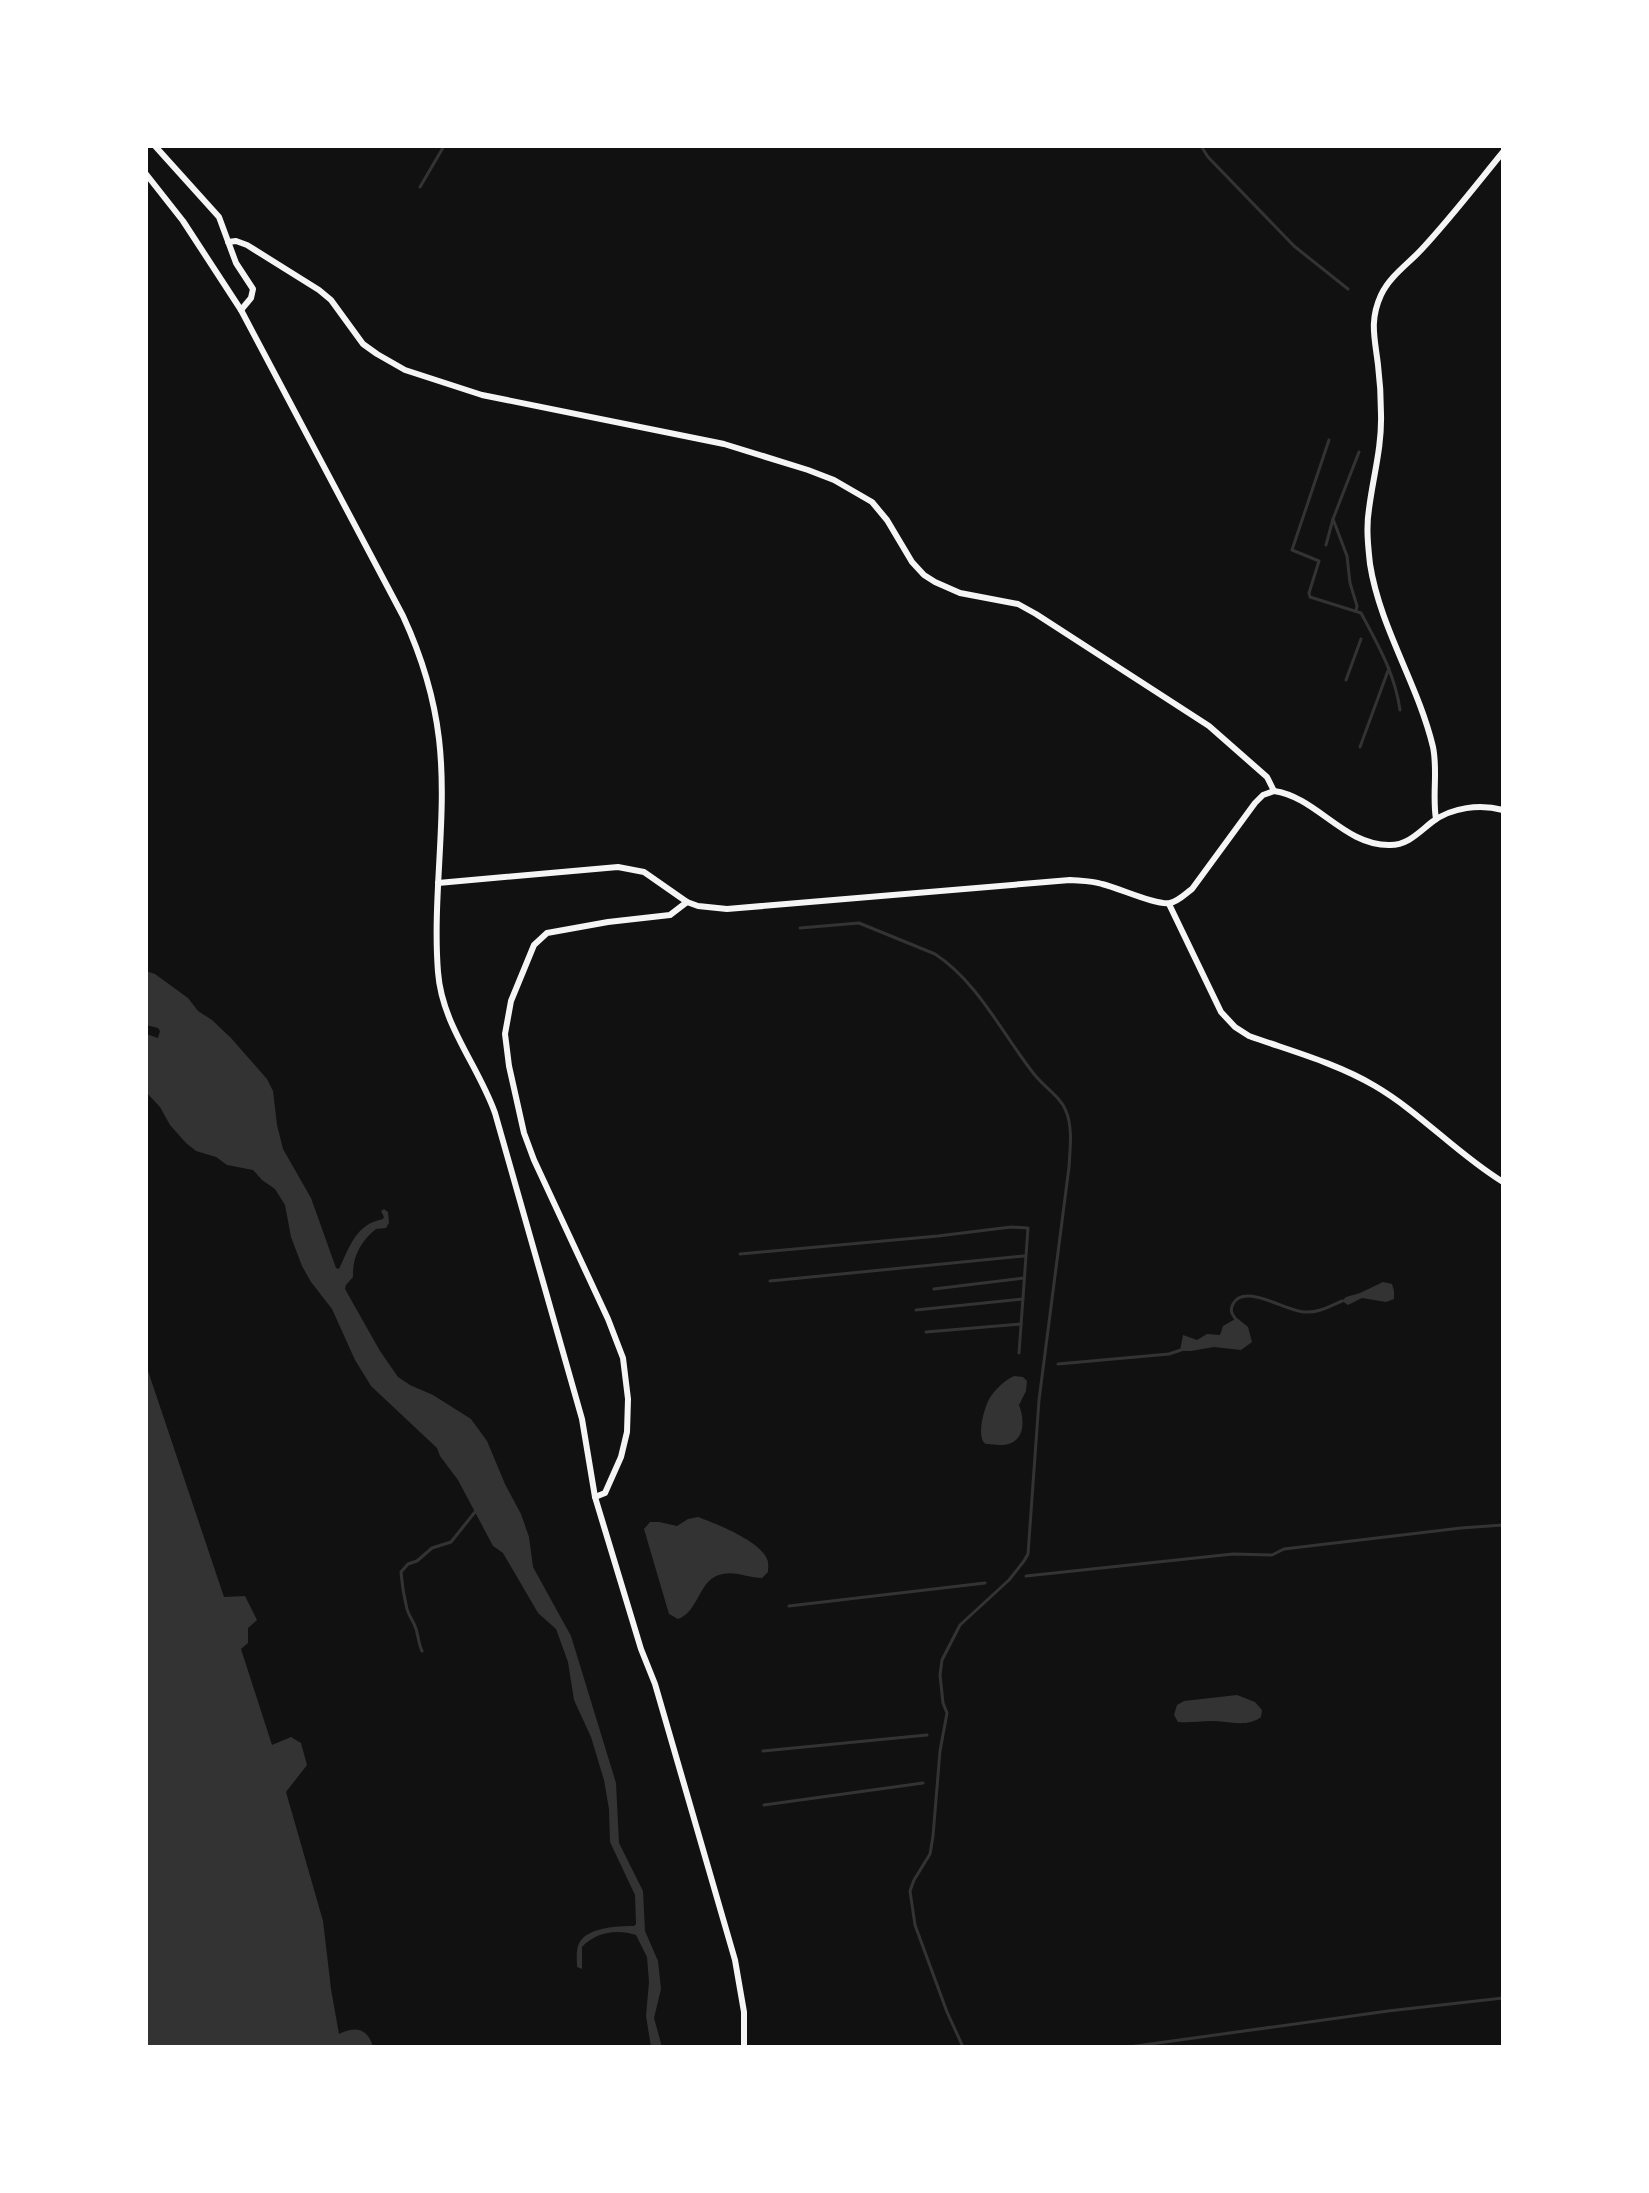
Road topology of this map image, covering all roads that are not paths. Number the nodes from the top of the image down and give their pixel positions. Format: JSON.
{"nodes":[{"id":1,"x":155,"y":146,"type":"edge"},
{"id":2,"x":1503,"y":152,"type":"edge"},
{"id":3,"x":146,"y":174,"type":"edge"},
{"id":4,"x":228,"y":242,"type":"junction"},
{"id":5,"x":241,"y":310,"type":"junction"},
{"id":6,"x":1274,"y":791,"type":"junction"},
{"id":7,"x":1503,"y":810,"type":"edge"},
{"id":8,"x":1436,"y":819,"type":"junction"},
{"id":9,"x":438,"y":883,"type":"junction"},
{"id":10,"x":687,"y":902,"type":"junction"},
{"id":11,"x":1169,"y":904,"type":"junction"},
{"id":12,"x":1503,"y":1182,"type":"edge"},
{"id":13,"x":595,"y":1497,"type":"junction"},
{"id":14,"x":744,"y":2047,"type":"edge"}],
"edges":[{"from":1,"to":4,"type":"street"},
{"from":2,"to":8,"type":"street"},
{"from":3,"to":5,"type":"street"},
{"from":4,"to":5,"type":"street"},
{"from":4,"to":6,"type":"street"},
{"from":5,"to":9,"type":"street"},
{"from":6,"to":8,"type":"street"},
{"from":6,"to":11,"type":"street"},
{"from":7,"to":8,"type":"street"},
{"from":9,"to":10,"type":"street"},
{"from":9,"to":13,"type":"street"},
{"from":10,"to":11,"type":"street"},
{"from":10,"to":13,"type":"street"},
{"from":11,"to":12,"type":"street"},
{"from":13,"to":14,"type":"street"}]}
